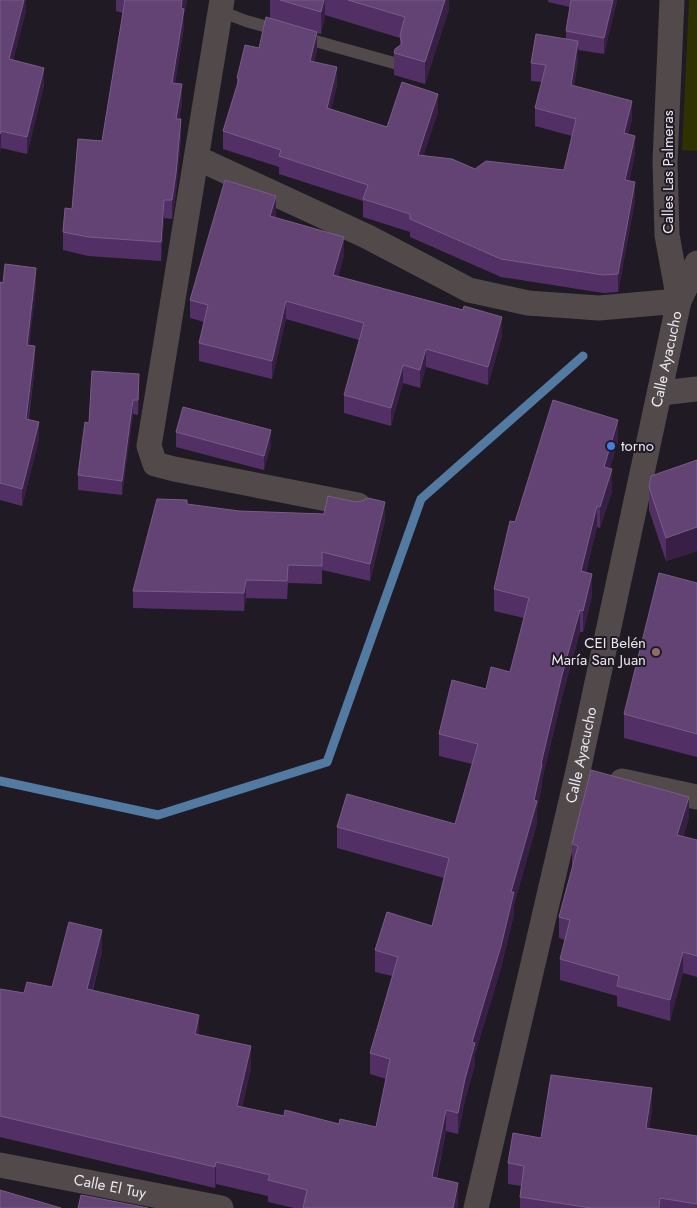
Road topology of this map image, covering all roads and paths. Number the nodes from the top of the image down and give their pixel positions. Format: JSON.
{"nodes":[{"id":1,"x":672,"y":0,"type":"edge"},
{"id":2,"x":221,"y":5,"type":"edge"},
{"id":3,"x":394,"y":63,"type":"edge"},
{"id":4,"x":197,"y":158,"type":"junction"},
{"id":5,"x":697,"y":263,"type":"edge"},
{"id":6,"x":680,"y":301,"type":"junction"},
{"id":7,"x":697,"y":389,"type":"edge"},
{"id":8,"x":661,"y":393,"type":"junction"},
{"id":9,"x":358,"y":505,"type":"edge"},
{"id":10,"x":578,"y":771,"type":"junction"},
{"id":11,"x":697,"y":797,"type":"edge"},
{"id":12,"x":0,"y":1165,"type":"edge"},
{"id":13,"x":221,"y":1208,"type":"edge"},
{"id":14,"x":476,"y":1208,"type":"edge"}],
"edges":[{"from":1,"to":6,"type":"street","name":"Calles Las Palmeras"},
{"from":2,"to":3,"type":"lane"},
{"from":2,"to":4,"type":"street"},
{"from":4,"to":6,"type":"street"},
{"from":4,"to":9,"type":"street"},
{"from":5,"to":6,"type":"street"},
{"from":6,"to":8,"type":"street","name":"Calle Ayacucho"},
{"from":7,"to":8,"type":"street"},
{"from":8,"to":10,"type":"street","name":"Calle Ayacucho"},
{"from":10,"to":11,"type":"street"},
{"from":10,"to":14,"type":"street","name":"Calle Ayacucho"},
{"from":12,"to":13,"type":"street","name":"Calle El Tuy"}]}
